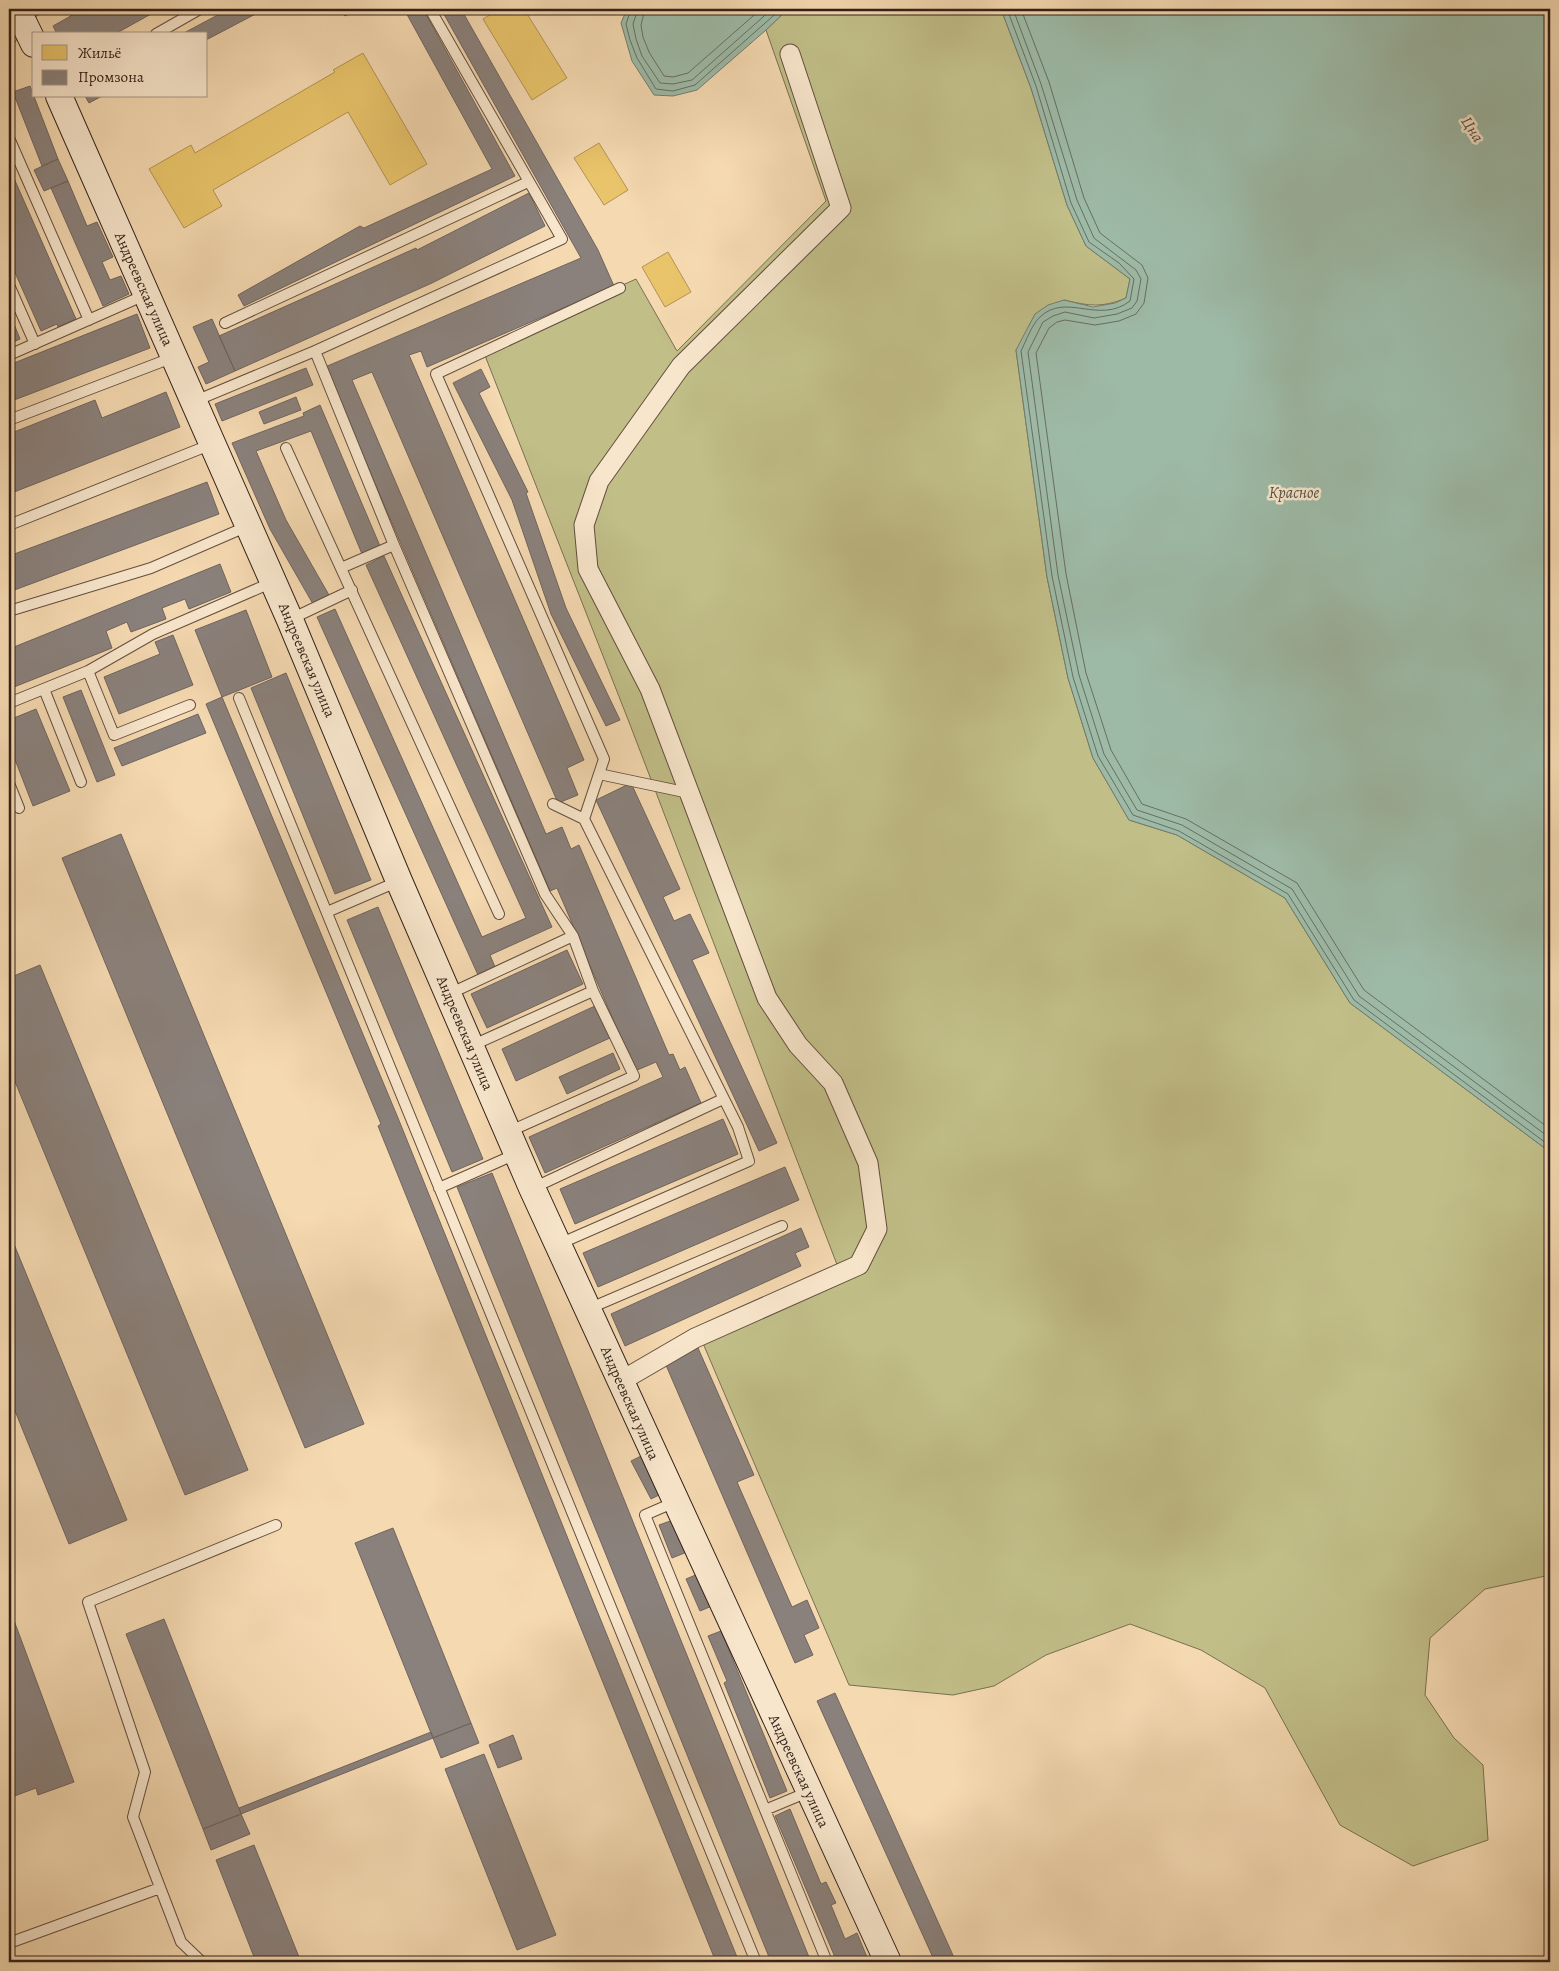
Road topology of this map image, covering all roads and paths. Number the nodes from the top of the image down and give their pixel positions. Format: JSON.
{"nodes":[{"id":1,"x":17,"y":9,"type":"edge"},
{"id":2,"x":200,"y":9,"type":"edge"},
{"id":3,"x":430,"y":9,"type":"edge"},
{"id":4,"x":160,"y":32,"type":"edge"},
{"id":5,"x":32,"y":40,"type":"edge"},
{"id":6,"x":790,"y":54,"type":"dead end"},
{"id":7,"x":60,"y":98,"type":"edge"},
{"id":8,"x":9,"y":138,"type":"edge"},
{"id":9,"x":528,"y":182,"type":"junction"},
{"id":10,"x":9,"y":285,"type":"edge"},
{"id":11,"x":620,"y":288,"type":"dead end"},
{"id":12,"x":146,"y":294,"type":"junction"},
{"id":13,"x":89,"y":320,"type":"junction"},
{"id":14,"x":225,"y":323,"type":"dead end"},
{"id":15,"x":35,"y":344,"type":"junction"},
{"id":16,"x":315,"y":351,"type":"junction"},
{"id":17,"x":9,"y":355,"type":"edge"},
{"id":18,"x":174,"y":357,"type":"junction"},
{"id":19,"x":194,"y":401,"type":"junction"},
{"id":20,"x":9,"y":420,"type":"edge"},
{"id":21,"x":213,"y":444,"type":"junction"},
{"id":22,"x":286,"y":448,"type":"dead end"},
{"id":23,"x":9,"y":525,"type":"edge"},
{"id":24,"x":249,"y":526,"type":"junction"},
{"id":25,"x":394,"y":545,"type":"junction"},
{"id":26,"x":341,"y":568,"type":"junction"},
{"id":27,"x":274,"y":582,"type":"junction"},
{"id":28,"x":352,"y":590,"type":"junction"},
{"id":29,"x":9,"y":611,"type":"edge"},
{"id":30,"x":290,"y":620,"type":"junction"},
{"id":31,"x":88,"y":671,"type":"junction"},
{"id":32,"x":44,"y":689,"type":"junction"},
{"id":33,"x":239,"y":698,"type":"dead end"},
{"id":34,"x":9,"y":704,"type":"edge"},
{"id":35,"x":190,"y":705,"type":"dead end"},
{"id":36,"x":599,"y":774,"type":"junction"},
{"id":37,"x":81,"y":782,"type":"dead end"},
{"id":38,"x":9,"y":783,"type":"edge"},
{"id":39,"x":689,"y":793,"type":"junction"},
{"id":40,"x":553,"y":804,"type":"dead end"},
{"id":41,"x":19,"y":808,"type":"dead end"},
{"id":42,"x":584,"y":818,"type":"junction"},
{"id":43,"x":399,"y":881,"type":"junction"},
{"id":44,"x":327,"y":912,"type":"junction"},
{"id":45,"x":499,"y":914,"type":"dead end"},
{"id":46,"x":573,"y":936,"type":"junction"},
{"id":47,"x":593,"y":991,"type":"junction"},
{"id":48,"x":448,"y":995,"type":"junction"},
{"id":49,"x":470,"y":1046,"type":"junction"},
{"id":50,"x":723,"y":1099,"type":"junction"},
{"id":51,"x":512,"y":1143,"type":"junction"},
{"id":52,"x":439,"y":1188,"type":"junction"},
{"id":53,"x":532,"y":1188,"type":"junction"},
{"id":54,"x":782,"y":1226,"type":"dead end"},
{"id":55,"x":559,"y":1244,"type":"junction"},
{"id":56,"x":588,"y":1309,"type":"junction"},
{"id":57,"x":621,"y":1381,"type":"junction"},
{"id":58,"x":676,"y":1502,"type":"junction"},
{"id":59,"x":276,"y":1525,"type":"dead end"},
{"id":60,"x":808,"y":1792,"type":"junction"},
{"id":61,"x":765,"y":1810,"type":"junction"},
{"id":62,"x":160,"y":1888,"type":"junction"},
{"id":63,"x":9,"y":1943,"type":"edge"},
{"id":64,"x":202,"y":1962,"type":"edge"},
{"id":65,"x":756,"y":1962,"type":"edge"},
{"id":66,"x":827,"y":1962,"type":"edge"},
{"id":67,"x":888,"y":1962,"type":"edge"}],
"edges":[{"from":1,"to":5,"type":"street"},
{"from":2,"to":4,"type":"lane"},
{"from":3,"to":9,"type":"lane"},
{"from":6,"to":39,"type":"street"},
{"from":7,"to":12,"type":"street","name":"Андреевская улица"},
{"from":8,"to":13,"type":"lane"},
{"from":9,"to":14,"type":"lane"},
{"from":9,"to":16,"type":"lane"},
{"from":10,"to":15,"type":"lane"},
{"from":11,"to":36,"type":"lane"},
{"from":12,"to":13,"type":"lane"},
{"from":12,"to":18,"type":"street","name":"Андреевская улица"},
{"from":13,"to":15,"type":"lane"},
{"from":15,"to":17,"type":"lane"},
{"from":16,"to":19,"type":"lane"},
{"from":16,"to":25,"type":"lane"},
{"from":18,"to":19,"type":"street","name":"Андреевская улица"},
{"from":18,"to":20,"type":"lane"},
{"from":19,"to":21,"type":"street","name":"Андреевская улица"},
{"from":21,"to":23,"type":"lane"},
{"from":21,"to":24,"type":"street","name":"Андреевская улица"},
{"from":22,"to":26,"type":"lane"},
{"from":24,"to":27,"type":"street","name":"Андреевская улица"},
{"from":24,"to":29,"type":"lane"},
{"from":25,"to":26,"type":"lane"},
{"from":25,"to":46,"type":"lane"},
{"from":26,"to":28,"type":"lane"},
{"from":27,"to":30,"type":"street","name":"Андреевская улица"},
{"from":27,"to":31,"type":"lane"},
{"from":28,"to":30,"type":"lane"},
{"from":28,"to":45,"type":"lane"},
{"from":30,"to":43,"type":"street","name":"Андреевская улица"},
{"from":31,"to":32,"type":"lane"},
{"from":31,"to":35,"type":"lane"},
{"from":32,"to":34,"type":"lane"},
{"from":32,"to":37,"type":"lane"},
{"from":33,"to":44,"type":"lane"},
{"from":36,"to":39,"type":"lane"},
{"from":36,"to":42,"type":"lane"},
{"from":38,"to":41,"type":"lane"},
{"from":39,"to":57,"type":"street"},
{"from":40,"to":42,"type":"lane"},
{"from":42,"to":50,"type":"lane"},
{"from":43,"to":44,"type":"lane"},
{"from":43,"to":48,"type":"street","name":"Андреевская улица"},
{"from":44,"to":52,"type":"lane"},
{"from":46,"to":47,"type":"lane"},
{"from":46,"to":48,"type":"lane"},
{"from":47,"to":49,"type":"lane"},
{"from":47,"to":51,"type":"lane"},
{"from":48,"to":49,"type":"street","name":"Андреевская улица"},
{"from":49,"to":51,"type":"street","name":"Андреевская улица"},
{"from":50,"to":53,"type":"lane"},
{"from":50,"to":55,"type":"lane"},
{"from":51,"to":52,"type":"lane"},
{"from":51,"to":53,"type":"street","name":"Андреевская улица"},
{"from":52,"to":65,"type":"lane"},
{"from":53,"to":55,"type":"street","name":"Андреевская улица"},
{"from":54,"to":56,"type":"lane"},
{"from":55,"to":56,"type":"street","name":"Андреевская улица"},
{"from":56,"to":57,"type":"street","name":"Андреевская улица"},
{"from":57,"to":58,"type":"street","name":"Андреевская улица"},
{"from":58,"to":60,"type":"street","name":"Андреевская улица"},
{"from":58,"to":61,"type":"lane"},
{"from":59,"to":62,"type":"lane"},
{"from":60,"to":61,"type":"lane"},
{"from":60,"to":67,"type":"street","name":"Андреевская улица"},
{"from":61,"to":66,"type":"lane"},
{"from":62,"to":63,"type":"lane"},
{"from":62,"to":64,"type":"lane"}]}
